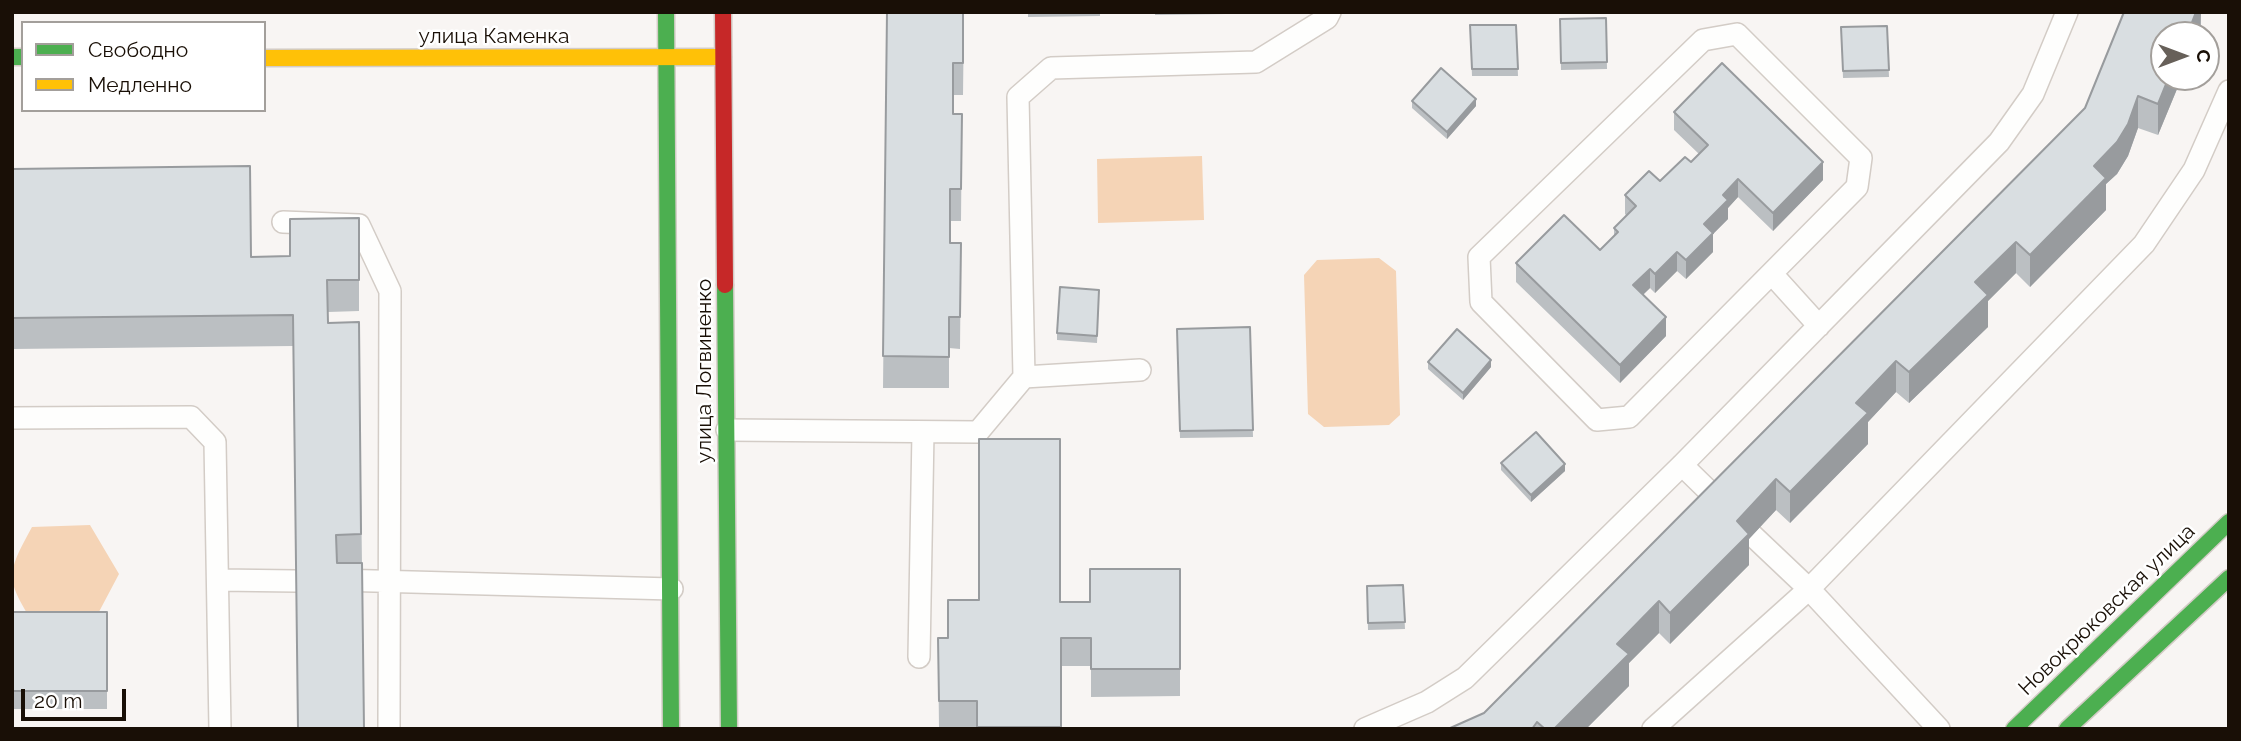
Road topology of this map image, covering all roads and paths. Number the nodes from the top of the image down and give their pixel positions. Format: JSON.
{"nodes":[{"id":1,"x":666,"y":12,"type":"edge"},
{"id":2,"x":723,"y":12,"type":"edge"},
{"id":3,"x":1330,"y":12,"type":"edge"},
{"id":4,"x":2067,"y":12,"type":"edge"},
{"id":5,"x":667,"y":57,"type":"junction"},
{"id":6,"x":723,"y":57,"type":"junction"},
{"id":7,"x":266,"y":58,"type":"edge"},
{"id":8,"x":2229,"y":90,"type":"edge"},
{"id":9,"x":283,"y":222,"type":"dead end"},
{"id":10,"x":1772,"y":274,"type":"junction"},
{"id":11,"x":1819,"y":326,"type":"junction"},
{"id":12,"x":1140,"y":370,"type":"dead end"},
{"id":13,"x":1024,"y":377,"type":"junction"},
{"id":14,"x":12,"y":418,"type":"edge"},
{"id":15,"x":727,"y":430,"type":"junction"},
{"id":16,"x":923,"y":432,"type":"junction"},
{"id":17,"x":1682,"y":465,"type":"junction"},
{"id":18,"x":1724,"y":506,"type":"edge"},
{"id":19,"x":2229,"y":522,"type":"edge"},
{"id":20,"x":1752,"y":535,"type":"edge"},
{"id":21,"x":2229,"y":578,"type":"edge"},
{"id":22,"x":219,"y":580,"type":"junction"},
{"id":23,"x":337,"y":580,"type":"edge"},
{"id":24,"x":296,"y":581,"type":"edge"},
{"id":25,"x":389,"y":581,"type":"junction"},
{"id":26,"x":672,"y":589,"type":"junction"},
{"id":27,"x":1809,"y":589,"type":"junction"},
{"id":28,"x":919,"y":657,"type":"dead end"},
{"id":29,"x":220,"y":729,"type":"edge"},
{"id":30,"x":389,"y":729,"type":"edge"},
{"id":31,"x":671,"y":729,"type":"edge"},
{"id":32,"x":729,"y":729,"type":"edge"},
{"id":33,"x":1365,"y":729,"type":"edge"},
{"id":34,"x":1653,"y":729,"type":"edge"},
{"id":35,"x":1940,"y":729,"type":"edge"},
{"id":36,"x":2014,"y":729,"type":"edge"},
{"id":37,"x":2067,"y":729,"type":"edge"}],
"edges":[{"from":1,"to":5,"type":"main road","name":"улица Логвиненко"},
{"from":2,"to":6,"type":"main road","name":"улица Логвиненко"},
{"from":3,"to":13,"type":"lane"},
{"from":4,"to":11,"type":"lane"},
{"from":5,"to":6,"type":"main road","name":"улица Каменка"},
{"from":5,"to":7,"type":"main road","name":"улица Каменка"},
{"from":5,"to":26,"type":"main road","name":"улица Логвиненко"},
{"from":6,"to":15,"type":"main road","name":"улица Логвиненко"},
{"from":8,"to":27,"type":"lane"},
{"from":9,"to":25,"type":"lane"},
{"from":10,"to":10,"type":"lane"},
{"from":10,"to":11,"type":"lane"},
{"from":11,"to":17,"type":"lane"},
{"from":12,"to":13,"type":"lane"},
{"from":13,"to":16,"type":"lane"},
{"from":14,"to":22,"type":"lane"},
{"from":15,"to":16,"type":"lane"},
{"from":15,"to":32,"type":"main road","name":"улица Логвиненко"},
{"from":16,"to":28,"type":"lane"},
{"from":17,"to":18,"type":"lane"},
{"from":17,"to":33,"type":"lane"},
{"from":19,"to":36,"type":"main road","name":"Новокрюковская улица"},
{"from":20,"to":27,"type":"lane"},
{"from":21,"to":37,"type":"main road"},
{"from":22,"to":24,"type":"lane"},
{"from":22,"to":29,"type":"lane"},
{"from":23,"to":25,"type":"lane"},
{"from":25,"to":26,"type":"lane"},
{"from":25,"to":30,"type":"lane"},
{"from":26,"to":31,"type":"main road","name":"улица Логвиненко"},
{"from":27,"to":34,"type":"lane"},
{"from":27,"to":35,"type":"lane"}]}
